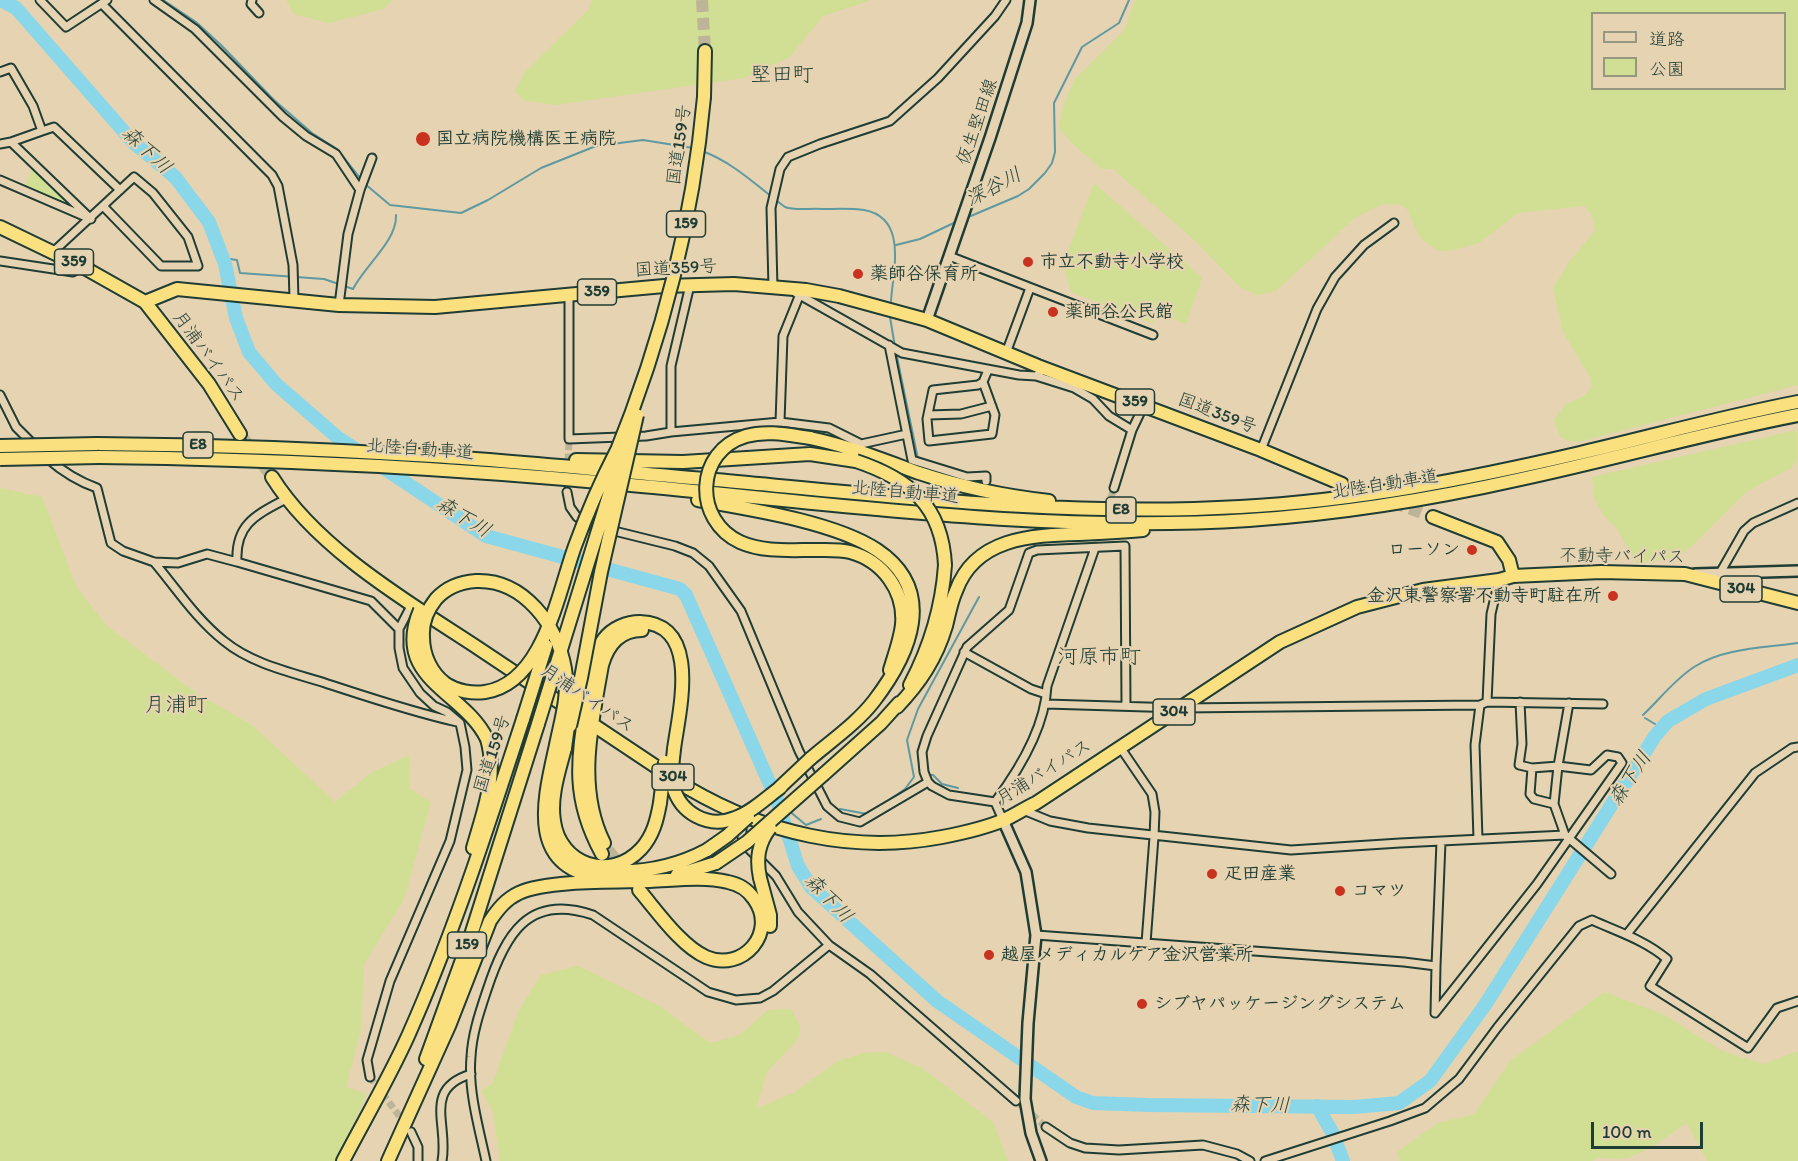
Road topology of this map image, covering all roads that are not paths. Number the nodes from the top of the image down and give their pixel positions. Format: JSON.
{"nodes":[{"id":1,"x":40,"y":0,"type":"edge"},
{"id":2,"x":154,"y":0,"type":"edge"},
{"id":3,"x":252,"y":0,"type":"edge"},
{"id":4,"x":1006,"y":0,"type":"edge"},
{"id":5,"x":1030,"y":0,"type":"edge"},
{"id":6,"x":105,"y":2,"type":"edge"},
{"id":7,"x":259,"y":12,"type":"dead end"},
{"id":8,"x":705,"y":51,"type":"tunnel mouth"},
{"id":9,"x":0,"y":72,"type":"edge"},
{"id":10,"x":42,"y":131,"type":"junction"},
{"id":11,"x":10,"y":142,"type":"junction"},
{"id":12,"x":0,"y":144,"type":"edge"},
{"id":13,"x":372,"y":158,"type":"dead end"},
{"id":14,"x":0,"y":180,"type":"edge"},
{"id":15,"x":361,"y":187,"type":"junction"},
{"id":16,"x":120,"y":190,"type":"junction"},
{"id":17,"x":103,"y":206,"type":"junction"},
{"id":18,"x":91,"y":219,"type":"junction"},
{"id":19,"x":1394,"y":223,"type":"dead end"},
{"id":20,"x":0,"y":227,"type":"edge"},
{"id":21,"x":54,"y":252,"type":"junction"},
{"id":22,"x":950,"y":256,"type":"junction"},
{"id":23,"x":0,"y":261,"type":"edge"},
{"id":24,"x":83,"y":267,"type":"junction"},
{"id":25,"x":690,"y":285,"type":"junction"},
{"id":26,"x":772,"y":287,"type":"junction"},
{"id":27,"x":1030,"y":288,"type":"junction"},
{"id":28,"x":800,"y":294,"type":"junction"},
{"id":29,"x":569,"y":295,"type":"junction"},
{"id":30,"x":294,"y":299,"type":"junction"},
{"id":31,"x":146,"y":302,"type":"junction"},
{"id":32,"x":339,"y":305,"type":"junction"},
{"id":33,"x":927,"y":320,"type":"junction"},
{"id":34,"x":1153,"y":335,"type":"dead end"},
{"id":35,"x":652,"y":348,"type":"junction"},
{"id":36,"x":894,"y":348,"type":"junction"},
{"id":37,"x":1006,"y":353,"type":"junction"},
{"id":38,"x":988,"y":370,"type":"junction"},
{"id":39,"x":1040,"y":372,"type":"junction"},
{"id":40,"x":644,"y":380,"type":"junction"},
{"id":41,"x":983,"y":382,"type":"junction"},
{"id":42,"x":0,"y":395,"type":"edge"},
{"id":43,"x":1798,"y":402,"type":"edge"},
{"id":44,"x":1144,"y":405,"type":"junction"},
{"id":45,"x":992,"y":406,"type":"junction"},
{"id":46,"x":928,"y":415,"type":"junction"},
{"id":47,"x":1798,"y":415,"type":"edge"},
{"id":48,"x":780,"y":422,"type":"junction"},
{"id":49,"x":1132,"y":430,"type":"junction"},
{"id":50,"x":671,"y":432,"type":"junction"},
{"id":51,"x":240,"y":434,"type":"tunnel mouth"},
{"id":52,"x":907,"y":434,"type":"junction"},
{"id":53,"x":0,"y":446,"type":"edge"},
{"id":54,"x":617,"y":450,"type":"junction"},
{"id":55,"x":1260,"y":450,"type":"junction"},
{"id":56,"x":98,"y":451,"type":"junction"},
{"id":57,"x":298,"y":455,"type":"junction"},
{"id":58,"x":436,"y":456,"type":"junction"},
{"id":59,"x":0,"y":459,"type":"edge"},
{"id":60,"x":471,"y":471,"type":"junction"},
{"id":61,"x":272,"y":477,"type":"tunnel mouth"},
{"id":62,"x":986,"y":481,"type":"dead end"},
{"id":63,"x":1342,"y":484,"type":"tunnel mouth"},
{"id":64,"x":1114,"y":488,"type":"tunnel mouth"},
{"id":65,"x":567,"y":492,"type":"tunnel mouth"},
{"id":66,"x":286,"y":499,"type":"junction"},
{"id":67,"x":1798,"y":503,"type":"edge"},
{"id":68,"x":1241,"y":507,"type":"junction"},
{"id":69,"x":1433,"y":517,"type":"tunnel mouth"},
{"id":70,"x":1249,"y":520,"type":"junction"},
{"id":71,"x":1095,"y":548,"type":"junction"},
{"id":72,"x":154,"y":561,"type":"junction"},
{"id":73,"x":237,"y":562,"type":"junction"},
{"id":74,"x":1798,"y":571,"type":"edge"},
{"id":75,"x":1720,"y":573,"type":"junction"},
{"id":76,"x":1685,"y":574,"type":"junction"},
{"id":77,"x":1514,"y":576,"type":"junction"},
{"id":78,"x":1499,"y":580,"type":"junction"},
{"id":79,"x":1798,"y":603,"type":"edge"},
{"id":80,"x":412,"y":604,"type":"junction"},
{"id":81,"x":399,"y":628,"type":"junction"},
{"id":82,"x":964,"y":652,"type":"junction"},
{"id":83,"x":881,"y":691,"type":"junction"},
{"id":84,"x":1046,"y":694,"type":"junction"},
{"id":85,"x":1520,"y":702,"type":"junction"},
{"id":86,"x":1569,"y":703,"type":"junction"},
{"id":87,"x":1046,"y":704,"type":"junction"},
{"id":88,"x":1484,"y":704,"type":"junction"},
{"id":89,"x":1603,"y":704,"type":"dead end"},
{"id":90,"x":1126,"y":706,"type":"junction"},
{"id":91,"x":897,"y":707,"type":"junction"},
{"id":92,"x":1180,"y":708,"type":"junction"},
{"id":93,"x":588,"y":721,"type":"junction"},
{"id":94,"x":460,"y":723,"type":"junction"},
{"id":95,"x":560,"y":746,"type":"junction"},
{"id":96,"x":671,"y":747,"type":"junction"},
{"id":97,"x":1120,"y":747,"type":"junction"},
{"id":98,"x":1798,"y":747,"type":"edge"},
{"id":99,"x":1558,"y":766,"type":"junction"},
{"id":100,"x":1532,"y":768,"type":"junction"},
{"id":101,"x":928,"y":782,"type":"junction"},
{"id":102,"x":781,"y":787,"type":"junction"},
{"id":103,"x":794,"y":801,"type":"junction"},
{"id":104,"x":995,"y":802,"type":"junction"},
{"id":105,"x":1554,"y":804,"type":"junction"},
{"id":106,"x":1023,"y":810,"type":"junction"},
{"id":107,"x":744,"y":817,"type":"junction"},
{"id":108,"x":1003,"y":820,"type":"junction"},
{"id":109,"x":1154,"y":837,"type":"junction"},
{"id":110,"x":1478,"y":839,"type":"junction"},
{"id":111,"x":1569,"y":839,"type":"junction"},
{"id":112,"x":1441,"y":842,"type":"junction"},
{"id":113,"x":605,"y":852,"type":"tunnel mouth"},
{"id":114,"x":577,"y":860,"type":"junction"},
{"id":115,"x":1609,"y":872,"type":"dead end"},
{"id":116,"x":675,"y":875,"type":"junction"},
{"id":117,"x":608,"y":879,"type":"junction"},
{"id":118,"x":637,"y":888,"type":"junction"},
{"id":119,"x":1036,"y":934,"type":"junction"},
{"id":120,"x":1627,"y":934,"type":"junction"},
{"id":121,"x":1146,"y":943,"type":"junction"},
{"id":122,"x":830,"y":945,"type":"junction"},
{"id":123,"x":444,"y":950,"type":"junction"},
{"id":124,"x":1436,"y":966,"type":"junction"},
{"id":125,"x":1798,"y":1000,"type":"edge"},
{"id":126,"x":471,"y":1074,"type":"junction"},
{"id":127,"x":370,"y":1077,"type":"tunnel mouth"},
{"id":128,"x":1021,"y":1100,"type":"junction"},
{"id":129,"x":1046,"y":1126,"type":"tunnel mouth"},
{"id":130,"x":411,"y":1132,"type":"tunnel mouth"},
{"id":131,"x":343,"y":1161,"type":"edge"},
{"id":132,"x":383,"y":1161,"type":"edge"},
{"id":133,"x":388,"y":1161,"type":"edge"},
{"id":134,"x":418,"y":1161,"type":"edge"},
{"id":135,"x":442,"y":1161,"type":"edge"},
{"id":136,"x":486,"y":1161,"type":"edge"},
{"id":137,"x":1041,"y":1161,"type":"edge"},
{"id":138,"x":1250,"y":1161,"type":"edge"},
{"id":139,"x":1265,"y":1161,"type":"edge"}],
"edges":[{"from":1,"to":6,"type":"street"},
{"from":2,"to":15,"type":"street"},
{"from":3,"to":7,"type":"street"},
{"from":4,"to":26,"type":"street"},
{"from":5,"to":22,"type":"street","name":"仮生堅田線"},
{"from":6,"to":30,"type":"street"},
{"from":8,"to":35,"type":"highway","name":"国道159号","number":"159","bridge":true},
{"from":9,"to":10,"type":"street"},
{"from":10,"to":11,"type":"street"},
{"from":10,"to":16,"type":"street"},
{"from":11,"to":12,"type":"street"},
{"from":11,"to":18,"type":"street"},
{"from":13,"to":15,"type":"street"},
{"from":14,"to":18,"type":"street"},
{"from":15,"to":32,"type":"street"},
{"from":16,"to":17,"type":"street"},
{"from":16,"to":17,"type":"street"},
{"from":17,"to":18,"type":"street"},
{"from":18,"to":21,"type":"street"},
{"from":19,"to":55,"type":"street"},
{"from":20,"to":21,"type":"highway","number":"359"},
{"from":21,"to":24,"type":"highway","number":"359"},
{"from":22,"to":27,"type":"street"},
{"from":22,"to":33,"type":"street","name":"仮生堅田線"},
{"from":23,"to":24,"type":"street"},
{"from":24,"to":31,"type":"highway","number":"359"},
{"from":25,"to":26,"type":"highway","name":"国道359号","number":"359"},
{"from":25,"to":29,"type":"highway","name":"国道359号","number":"359"},
{"from":25,"to":50,"type":"street"},
{"from":26,"to":28,"type":"street"},
{"from":26,"to":33,"type":"highway","name":"国道359号","number":"359"},
{"from":27,"to":34,"type":"street"},
{"from":27,"to":37,"type":"street"},
{"from":28,"to":36,"type":"street"},
{"from":28,"to":48,"type":"street"},
{"from":29,"to":32,"type":"highway","name":"国道359号","number":"359"},
{"from":29,"to":50,"type":"street"},
{"from":30,"to":31,"type":"highway","name":"国道359号","number":"359"},
{"from":30,"to":32,"type":"highway","name":"国道359号","number":"359"},
{"from":31,"to":51,"type":"highway","name":"月浦バイパス","number":"359"},
{"from":33,"to":37,"type":"highway","name":"国道359号","number":"359"},
{"from":35,"to":40,"type":"highway","name":"国道159号","number":"159","bridge":true},
{"from":35,"to":54,"type":"highway","name":"国道159号","number":"159","bridge":true},
{"from":36,"to":38,"type":"street"},
{"from":36,"to":52,"type":"street"},
{"from":37,"to":39,"type":"highway","name":"国道359号","number":"359"},
{"from":38,"to":39,"type":"street"},
{"from":38,"to":41,"type":"street"},
{"from":39,"to":44,"type":"highway","name":"国道359号","number":"359"},
{"from":39,"to":49,"type":"street"},
{"from":40,"to":95,"type":"highway","number":"159","bridge":true},
{"from":40,"to":132,"type":"highway","name":"国道159号","number":"159","bridge":true},
{"from":41,"to":45,"type":"street"},
{"from":41,"to":46,"type":"street"},
{"from":42,"to":72,"type":"street"},
{"from":43,"to":68,"type":"highway","name":"北陸自動車道","number":"E8"},
{"from":44,"to":49,"type":"street"},
{"from":44,"to":55,"type":"highway","name":"国道359号","number":"359"},
{"from":45,"to":46,"type":"street"},
{"from":45,"to":46,"type":"street"},
{"from":47,"to":70,"type":"highway","name":"北陸自動車道","number":"E8"},
{"from":48,"to":50,"type":"street"},
{"from":48,"to":52,"type":"street"},
{"from":49,"to":64,"type":"street"},
{"from":52,"to":62,"type":"street"},
{"from":53,"to":56,"type":"highway","name":"北陸自動車道","number":"E8","bridge":true},
{"from":54,"to":95,"type":"highway","number":"159","bridge":true},
{"from":54,"to":123,"type":"highway","name":"国道159号","number":"159","bridge":true},
{"from":55,"to":63,"type":"highway","name":"国道359号","number":"359"},
{"from":56,"to":57,"type":"highway","name":"北陸自動車道","number":"E8"},
{"from":56,"to":59,"type":"highway","name":"北陸自動車道","number":"E8","bridge":true},
{"from":57,"to":58,"type":"highway","name":"北陸自動車道","number":"E8"},
{"from":57,"to":60,"type":"highway","name":"北陸自動車道","number":"E8"},
{"from":58,"to":68,"type":"highway","name":"北陸自動車道","number":"E8"},
{"from":58,"to":91,"type":"highway","bridge":true},
{"from":60,"to":70,"type":"highway","name":"北陸自動車道","number":"E8"},
{"from":60,"to":83,"type":"highway"},
{"from":61,"to":66,"type":"highway","name":"月浦バイパス"},
{"from":65,"to":101,"type":"street"},
{"from":66,"to":73,"type":"street"},
{"from":66,"to":80,"type":"highway","name":"月浦バイパス"},
{"from":67,"to":75,"type":"street"},
{"from":68,"to":83,"type":"highway","bridge":true},
{"from":69,"to":77,"type":"highway"},
{"from":70,"to":91,"type":"highway"},
{"from":71,"to":82,"type":"street"},
{"from":71,"to":84,"type":"street"},
{"from":71,"to":90,"type":"street"},
{"from":72,"to":73,"type":"street"},
{"from":72,"to":94,"type":"street"},
{"from":73,"to":81,"type":"street"},
{"from":74,"to":75,"type":"street"},
{"from":75,"to":76,"type":"street"},
{"from":76,"to":77,"type":"highway","name":"不動寺バイパス","number":"304"},
{"from":76,"to":79,"type":"highway","name":"不動寺バイパス","number":"304"},
{"from":77,"to":78,"type":"highway","name":"月浦バイパス","number":"304"},
{"from":78,"to":88,"type":"street"},
{"from":78,"to":92,"type":"highway","name":"月浦バイパス","number":"304"},
{"from":80,"to":81,"type":"street"},
{"from":80,"to":93,"type":"highway","name":"月浦バイパス"},
{"from":81,"to":94,"type":"street"},
{"from":82,"to":84,"type":"street"},
{"from":82,"to":101,"type":"street"},
{"from":83,"to":102,"type":"highway","bridge":true},
{"from":84,"to":87,"type":"street"},
{"from":85,"to":86,"type":"street"},
{"from":85,"to":88,"type":"street"},
{"from":85,"to":100,"type":"street"},
{"from":86,"to":89,"type":"street"},
{"from":86,"to":99,"type":"street"},
{"from":87,"to":90,"type":"street"},
{"from":87,"to":104,"type":"street"},
{"from":88,"to":92,"type":"street"},
{"from":88,"to":110,"type":"street"},
{"from":90,"to":92,"type":"street"},
{"from":91,"to":103,"type":"highway","bridge":true},
{"from":92,"to":97,"type":"highway","name":"月浦バイパス","number":"304"},
{"from":93,"to":96,"type":"highway"},
{"from":93,"to":107,"type":"highway","name":"月浦バイパス","number":"304"},
{"from":93,"to":113,"type":"highway"},
{"from":94,"to":127,"type":"street"},
{"from":95,"to":114,"type":"highway","number":"159"},
{"from":95,"to":117,"type":"highway","number":"159"},
{"from":95,"to":123,"type":"highway","number":"159","bridge":true},
{"from":96,"to":102,"type":"highway","bridge":true},
{"from":96,"to":114,"type":"highway","bridge":true},
{"from":97,"to":106,"type":"highway","name":"月浦バイパス","number":"304"},
{"from":97,"to":109,"type":"street"},
{"from":98,"to":120,"type":"street"},
{"from":99,"to":100,"type":"street"},
{"from":99,"to":105,"type":"street"},
{"from":99,"to":111,"type":"street"},
{"from":100,"to":105,"type":"street"},
{"from":101,"to":104,"type":"street"},
{"from":102,"to":114,"type":"highway","bridge":true},
{"from":103,"to":116,"type":"highway","bridge":true},
{"from":103,"to":118,"type":"highway","bridge":true},
{"from":104,"to":108,"type":"street"},
{"from":105,"to":111,"type":"street"},
{"from":106,"to":108,"type":"highway","name":"月浦バイパス","number":"304"},
{"from":106,"to":109,"type":"street"},
{"from":107,"to":108,"type":"highway","name":"月浦バイパス","number":"304"},
{"from":107,"to":122,"type":"street"},
{"from":108,"to":119,"type":"street"},
{"from":109,"to":112,"type":"street"},
{"from":109,"to":121,"type":"street"},
{"from":110,"to":111,"type":"street"},
{"from":110,"to":112,"type":"street"},
{"from":111,"to":115,"type":"street"},
{"from":111,"to":124,"type":"street"},
{"from":112,"to":124,"type":"street"},
{"from":116,"to":117,"type":"highway"},
{"from":116,"to":118,"type":"highway"},
{"from":117,"to":118,"type":"highway","number":"159"},
{"from":118,"to":118,"type":"highway","number":"159"},
{"from":118,"to":133,"type":"highway","number":"159"},
{"from":119,"to":121,"type":"street"},
{"from":119,"to":128,"type":"street"},
{"from":120,"to":125,"type":"street"},
{"from":120,"to":139,"type":"street"},
{"from":121,"to":124,"type":"street"},
{"from":122,"to":126,"type":"street"},
{"from":122,"to":128,"type":"street"},
{"from":123,"to":131,"type":"highway","name":"国道159号","number":"159"},
{"from":126,"to":135,"type":"street"},
{"from":126,"to":136,"type":"street"},
{"from":128,"to":137,"type":"street"},
{"from":129,"to":138,"type":"street"},
{"from":130,"to":134,"type":"street"}]}
